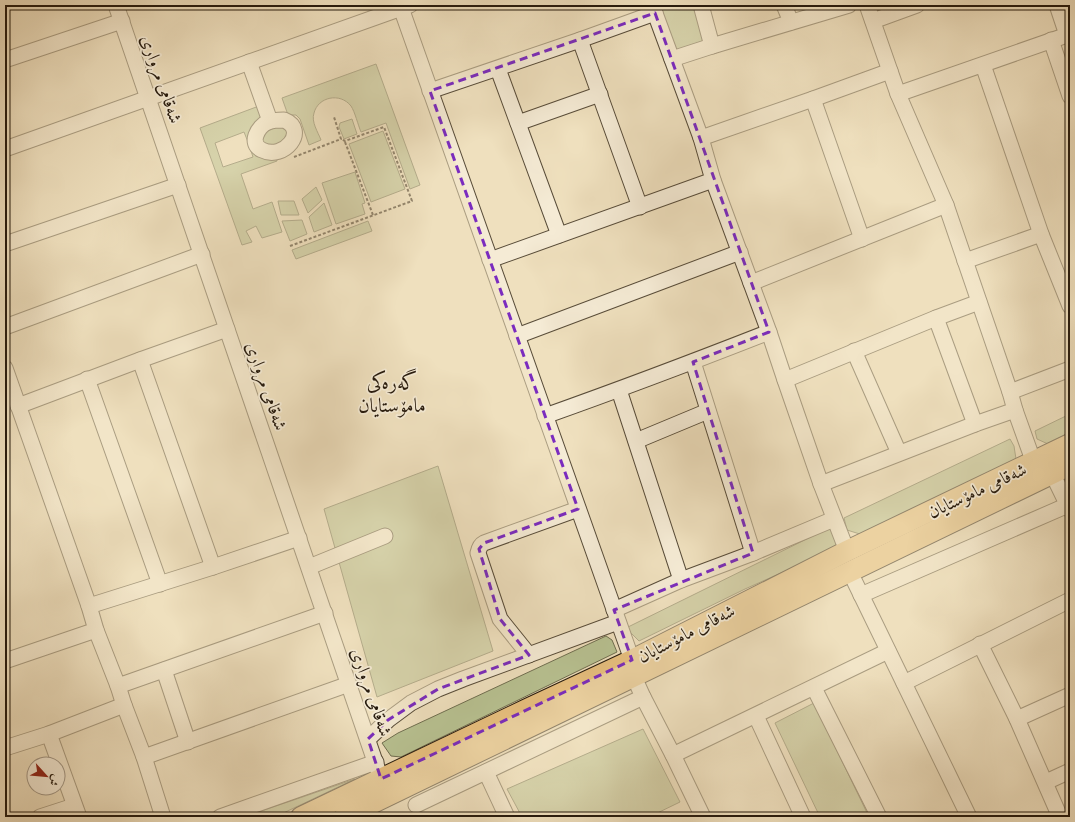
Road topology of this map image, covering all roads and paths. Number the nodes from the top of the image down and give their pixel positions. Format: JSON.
{"nodes":[{"id":1,"x":116,"y":5,"type":"edge"},
{"id":2,"x":700,"y":5,"type":"edge"},
{"id":3,"x":784,"y":5,"type":"edge"},
{"id":4,"x":849,"y":5,"type":"edge"},
{"id":5,"x":867,"y":5,"type":"edge"},
{"id":6,"x":917,"y":5,"type":"edge"},
{"id":7,"x":1057,"y":5,"type":"edge"},
{"id":8,"x":404,"y":6,"type":"edge"},
{"id":9,"x":654,"y":9,"type":"edge"},
{"id":10,"x":122,"y":21,"type":"junction"},
{"id":11,"x":873,"y":21,"type":"junction"},
{"id":12,"x":791,"y":22,"type":"junction"},
{"id":13,"x":1068,"y":34,"type":"edge"},
{"id":14,"x":580,"y":40,"type":"junction"},
{"id":15,"x":1051,"y":40,"type":"junction"},
{"id":16,"x":712,"y":46,"type":"junction"},
{"id":17,"x":5,"y":60,"type":"edge"},
{"id":18,"x":672,"y":60,"type":"junction"},
{"id":19,"x":249,"y":62,"type":"junction"},
{"id":20,"x":983,"y":65,"type":"junction"},
{"id":21,"x":498,"y":69,"type":"junction"},
{"id":22,"x":890,"y":71,"type":"junction"},
{"id":23,"x":430,"y":91,"type":"junction"},
{"id":24,"x":600,"y":94,"type":"junction"},
{"id":25,"x":898,"y":94,"type":"junction"},
{"id":26,"x":1070,"y":96,"type":"edge"},
{"id":27,"x":148,"y":98,"type":"junction"},
{"id":28,"x":813,"y":99,"type":"junction"},
{"id":29,"x":334,"y":118,"type":"dead end"},
{"id":30,"x":270,"y":121,"type":"dead end"},
{"id":31,"x":518,"y":123,"type":"junction"},
{"id":32,"x":701,"y":138,"type":"junction"},
{"id":33,"x":341,"y":139,"type":"junction"},
{"id":34,"x":345,"y":142,"type":"junction"},
{"id":35,"x":5,"y":149,"type":"edge"},
{"id":36,"x":290,"y":159,"type":"dead end"},
{"id":37,"x":714,"y":180,"type":"junction"},
{"id":38,"x":178,"y":185,"type":"junction"},
{"id":39,"x":946,"y":205,"type":"junction"},
{"id":40,"x":640,"y":207,"type":"junction"},
{"id":41,"x":373,"y":215,"type":"junction"},
{"id":42,"x":1042,"y":234,"type":"junction"},
{"id":43,"x":559,"y":235,"type":"junction"},
{"id":44,"x":862,"y":239,"type":"junction"},
{"id":45,"x":5,"y":244,"type":"edge"},
{"id":46,"x":290,"y":246,"type":"dead end"},
{"id":47,"x":740,"y":252,"type":"junction"},
{"id":48,"x":202,"y":254,"type":"junction"},
{"id":49,"x":490,"y":260,"type":"junction"},
{"id":50,"x":965,"y":261,"type":"junction"},
{"id":51,"x":1066,"y":281,"type":"edge"},
{"id":52,"x":751,"y":283,"type":"junction"},
{"id":53,"x":979,"y":302,"type":"junction"},
{"id":54,"x":1070,"y":306,"type":"edge"},
{"id":55,"x":936,"y":318,"type":"junction"},
{"id":56,"x":5,"y":327,"type":"edge"},
{"id":57,"x":227,"y":329,"type":"junction"},
{"id":58,"x":769,"y":332,"type":"junction"},
{"id":59,"x":517,"y":336,"type":"junction"},
{"id":60,"x":854,"y":351,"type":"junction"},
{"id":61,"x":140,"y":360,"type":"junction"},
{"id":62,"x":693,"y":362,"type":"junction"},
{"id":63,"x":5,"y":368,"type":"edge"},
{"id":64,"x":1070,"y":369,"type":"edge"},
{"id":65,"x":87,"y":379,"type":"junction"},
{"id":66,"x":785,"y":380,"type":"junction"},
{"id":67,"x":8,"y":389,"type":"edge"},
{"id":68,"x":619,"y":390,"type":"junction"},
{"id":69,"x":1010,"y":392,"type":"junction"},
{"id":70,"x":18,"y":406,"type":"junction"},
{"id":71,"x":1015,"y":410,"type":"junction"},
{"id":72,"x":708,"y":411,"type":"junction"},
{"id":73,"x":545,"y":416,"type":"junction"},
{"id":74,"x":975,"y":424,"type":"junction"},
{"id":75,"x":636,"y":441,"type":"junction"},
{"id":76,"x":1070,"y":444,"type":"edge"},
{"id":77,"x":900,"y":453,"type":"junction"},
{"id":78,"x":1034,"y":462,"type":"junction"},
{"id":79,"x":1070,"y":465,"type":"edge"},
{"id":80,"x":1052,"y":473,"type":"junction"},
{"id":81,"x":820,"y":484,"type":"junction"},
{"id":82,"x":1069,"y":508,"type":"edge"},
{"id":83,"x":578,"y":509,"type":"junction"},
{"id":84,"x":834,"y":519,"type":"junction"},
{"id":85,"x":385,"y":536,"type":"dead end"},
{"id":86,"x":299,"y":538,"type":"junction"},
{"id":87,"x":847,"y":551,"type":"junction"},
{"id":88,"x":753,"y":553,"type":"junction"},
{"id":89,"x":213,"y":567,"type":"junction"},
{"id":90,"x":309,"y":567,"type":"junction"},
{"id":91,"x":850,"y":572,"type":"junction"},
{"id":92,"x":682,"y":580,"type":"junction"},
{"id":93,"x":160,"y":584,"type":"junction"},
{"id":94,"x":861,"y":595,"type":"junction"},
{"id":95,"x":1070,"y":600,"type":"edge"},
{"id":96,"x":89,"y":606,"type":"junction"},
{"id":97,"x":324,"y":613,"type":"junction"},
{"id":98,"x":616,"y":616,"type":"junction"},
{"id":99,"x":96,"y":630,"type":"junction"},
{"id":100,"x":980,"y":644,"type":"junction"},
{"id":101,"x":888,"y":651,"type":"junction"},
{"id":102,"x":529,"y":655,"type":"junction"},
{"id":103,"x":5,"y":661,"type":"edge"},
{"id":104,"x":633,"y":668,"type":"junction"},
{"id":105,"x":164,"y":670,"type":"junction"},
{"id":106,"x":904,"y":683,"type":"junction"},
{"id":107,"x":349,"y":684,"type":"junction"},
{"id":108,"x":118,"y":686,"type":"junction"},
{"id":109,"x":814,"y":688,"type":"junction"},
{"id":110,"x":1070,"y":695,"type":"edge"},
{"id":111,"x":643,"y":697,"type":"junction"},
{"id":112,"x":124,"y":705,"type":"junction"},
{"id":113,"x":756,"y":716,"type":"junction"},
{"id":114,"x":1017,"y":719,"type":"junction"},
{"id":115,"x":49,"y":734,"type":"junction"},
{"id":116,"x":495,"y":734,"type":"junction"},
{"id":117,"x":368,"y":739,"type":"junction"},
{"id":118,"x":188,"y":742,"type":"junction"},
{"id":119,"x":5,"y":748,"type":"edge"},
{"id":120,"x":674,"y":755,"type":"junction"},
{"id":121,"x":144,"y":757,"type":"junction"},
{"id":122,"x":378,"y":770,"type":"junction"},
{"id":123,"x":1070,"y":771,"type":"edge"},
{"id":124,"x":486,"y":772,"type":"junction"},
{"id":125,"x":1046,"y":782,"type":"junction"},
{"id":126,"x":407,"y":787,"type":"junction"},
{"id":127,"x":76,"y":811,"type":"edge"},
{"id":128,"x":418,"y":811,"type":"edge"},
{"id":129,"x":40,"y":817,"type":"edge"},
{"id":130,"x":164,"y":817,"type":"edge"},
{"id":131,"x":220,"y":817,"type":"edge"},
{"id":132,"x":300,"y":817,"type":"edge"},
{"id":133,"x":344,"y":817,"type":"edge"},
{"id":134,"x":508,"y":817,"type":"edge"},
{"id":135,"x":703,"y":817,"type":"edge"},
{"id":136,"x":803,"y":817,"type":"edge"},
{"id":137,"x":879,"y":817,"type":"edge"},
{"id":138,"x":969,"y":817,"type":"edge"},
{"id":139,"x":1060,"y":817,"type":"edge"}],
"edges":[{"from":1,"to":10,"type":"street","name":"شەقامی مرواری"},
{"from":2,"to":16,"type":"street"},
{"from":3,"to":12,"type":"street"},
{"from":4,"to":12,"type":"street"},
{"from":5,"to":11,"type":"street"},
{"from":6,"to":11,"type":"street"},
{"from":7,"to":13,"type":"street"},
{"from":8,"to":19,"type":"street"},
{"from":8,"to":23,"type":"street"},
{"from":9,"to":14,"type":"street"},
{"from":9,"to":18,"type":"street"},
{"from":10,"to":17,"type":"street"},
{"from":10,"to":27,"type":"street","name":"شەقامی مرواری"},
{"from":11,"to":22,"type":"street"},
{"from":12,"to":16,"type":"street"},
{"from":13,"to":15,"type":"street"},
{"from":14,"to":21,"type":"street"},
{"from":14,"to":24,"type":"street"},
{"from":15,"to":20,"type":"street"},
{"from":15,"to":26,"type":"street"},
{"from":16,"to":18,"type":"street"},
{"from":18,"to":32,"type":"street"},
{"from":19,"to":27,"type":"street"},
{"from":19,"to":30,"type":"street"},
{"from":20,"to":25,"type":"street"},
{"from":20,"to":42,"type":"street"},
{"from":21,"to":23,"type":"street"},
{"from":21,"to":31,"type":"street"},
{"from":22,"to":25,"type":"street"},
{"from":22,"to":28,"type":"street"},
{"from":23,"to":49,"type":"street"},
{"from":24,"to":31,"type":"street"},
{"from":24,"to":40,"type":"street"},
{"from":25,"to":39,"type":"street"},
{"from":27,"to":35,"type":"street"},
{"from":27,"to":38,"type":"street","name":"شەقامی مرواری"},
{"from":28,"to":32,"type":"street"},
{"from":28,"to":44,"type":"street"},
{"from":29,"to":33,"type":"path"},
{"from":31,"to":43,"type":"street"},
{"from":32,"to":37,"type":"street"},
{"from":33,"to":34,"type":"path"},
{"from":33,"to":36,"type":"path"},
{"from":34,"to":41,"type":"path"},
{"from":34,"to":41,"type":"path"},
{"from":37,"to":40,"type":"street"},
{"from":37,"to":47,"type":"street"},
{"from":38,"to":45,"type":"street"},
{"from":38,"to":48,"type":"street","name":"شەقامی مرواری"},
{"from":39,"to":44,"type":"street"},
{"from":39,"to":50,"type":"street"},
{"from":40,"to":43,"type":"street"},
{"from":41,"to":46,"type":"path"},
{"from":42,"to":50,"type":"street"},
{"from":42,"to":51,"type":"street"},
{"from":43,"to":49,"type":"street"},
{"from":44,"to":52,"type":"street"},
{"from":47,"to":52,"type":"street"},
{"from":47,"to":59,"type":"street"},
{"from":48,"to":56,"type":"street"},
{"from":48,"to":57,"type":"street","name":"شەقامی مرواری"},
{"from":49,"to":59,"type":"street"},
{"from":50,"to":53,"type":"street"},
{"from":51,"to":54,"type":"street"},
{"from":52,"to":58,"type":"street"},
{"from":53,"to":55,"type":"street"},
{"from":53,"to":69,"type":"street"},
{"from":55,"to":60,"type":"street"},
{"from":55,"to":74,"type":"street"},
{"from":57,"to":61,"type":"street"},
{"from":57,"to":86,"type":"street","name":"شەقامی مرواری"},
{"from":58,"to":62,"type":"street"},
{"from":58,"to":66,"type":"street"},
{"from":59,"to":73,"type":"street"},
{"from":60,"to":66,"type":"street"},
{"from":60,"to":77,"type":"street"},
{"from":61,"to":65,"type":"street"},
{"from":61,"to":89,"type":"street"},
{"from":62,"to":68,"type":"street"},
{"from":62,"to":72,"type":"street"},
{"from":63,"to":67,"type":"street"},
{"from":64,"to":69,"type":"street"},
{"from":65,"to":70,"type":"street"},
{"from":65,"to":93,"type":"street"},
{"from":66,"to":81,"type":"street"},
{"from":67,"to":70,"type":"street"},
{"from":68,"to":73,"type":"street"},
{"from":68,"to":75,"type":"street"},
{"from":69,"to":71,"type":"street"},
{"from":70,"to":96,"type":"street"},
{"from":71,"to":74,"type":"street"},
{"from":71,"to":78,"type":"street"},
{"from":72,"to":75,"type":"street"},
{"from":72,"to":88,"type":"street"},
{"from":73,"to":83,"type":"street"},
{"from":74,"to":77,"type":"street"},
{"from":75,"to":92,"type":"street"},
{"from":76,"to":78,"type":"main road","name":"شەقامی مامۆستایان"},
{"from":77,"to":81,"type":"street"},
{"from":78,"to":87,"type":"main road","name":"شەقامی مامۆستایان"},
{"from":79,"to":80,"type":"main road","name":"شەقامی مامۆستایان"},
{"from":80,"to":82,"type":"street"},
{"from":80,"to":91,"type":"main road","name":"شەقامی مامۆستایان"},
{"from":81,"to":84,"type":"street"},
{"from":82,"to":94,"type":"street"},
{"from":83,"to":98,"type":"street"},
{"from":83,"to":102,"type":"street"},
{"from":84,"to":87,"type":"street"},
{"from":84,"to":88,"type":"street"},
{"from":85,"to":90,"type":"street"},
{"from":86,"to":89,"type":"street"},
{"from":86,"to":90,"type":"street","name":"شەقامی مرواری"},
{"from":87,"to":104,"type":"main road","name":"شەقامی مامۆستایان"},
{"from":88,"to":92,"type":"street"},
{"from":89,"to":93,"type":"street"},
{"from":90,"to":97,"type":"street","name":"شەقامی مرواری"},
{"from":91,"to":94,"type":"street"},
{"from":91,"to":104,"type":"main road","name":"شەقامی مامۆستایان"},
{"from":92,"to":98,"type":"street"},
{"from":93,"to":96,"type":"street"},
{"from":94,"to":101,"type":"street"},
{"from":95,"to":100,"type":"street"},
{"from":96,"to":99,"type":"street"},
{"from":97,"to":105,"type":"street"},
{"from":97,"to":107,"type":"street","name":"شەقامی مرواری"},
{"from":98,"to":102,"type":"street"},
{"from":98,"to":104,"type":"street"},
{"from":99,"to":103,"type":"street"},
{"from":99,"to":108,"type":"street"},
{"from":100,"to":106,"type":"street"},
{"from":100,"to":114,"type":"street"},
{"from":101,"to":106,"type":"street"},
{"from":101,"to":109,"type":"street"},
{"from":102,"to":117,"type":"street"},
{"from":104,"to":111,"type":"street"},
{"from":104,"to":116,"type":"main road","name":"شەقامی مامۆستایان"},
{"from":105,"to":108,"type":"street"},
{"from":105,"to":118,"type":"street"},
{"from":106,"to":138,"type":"street"},
{"from":107,"to":117,"type":"street","name":"شەقامی مرواری"},
{"from":107,"to":118,"type":"street"},
{"from":108,"to":112,"type":"street"},
{"from":109,"to":113,"type":"street"},
{"from":109,"to":137,"type":"street"},
{"from":110,"to":114,"type":"street"},
{"from":111,"to":120,"type":"street"},
{"from":111,"to":124,"type":"street"},
{"from":112,"to":115,"type":"street"},
{"from":112,"to":121,"type":"street"},
{"from":113,"to":120,"type":"street"},
{"from":113,"to":136,"type":"street"},
{"from":114,"to":125,"type":"street"},
{"from":115,"to":119,"type":"street"},
{"from":115,"to":127,"type":"street"},
{"from":116,"to":122,"type":"main road","name":"شەقامی مامۆستایان"},
{"from":116,"to":126,"type":"main road","name":"شەقامی مامۆستایان"},
{"from":117,"to":122,"type":"street","name":"شەقامی مرواری"},
{"from":118,"to":121,"type":"street"},
{"from":120,"to":135,"type":"street"},
{"from":121,"to":130,"type":"street"},
{"from":122,"to":131,"type":"street"},
{"from":122,"to":132,"type":"main road","name":"شەقامی مامۆستایان"},
{"from":123,"to":125,"type":"street"},
{"from":124,"to":128,"type":"street"},
{"from":124,"to":134,"type":"street"},
{"from":125,"to":139,"type":"street"},
{"from":126,"to":128,"type":"street"},
{"from":126,"to":133,"type":"main road","name":"شەقامی مامۆستایان"},
{"from":127,"to":129,"type":"street"}]}
